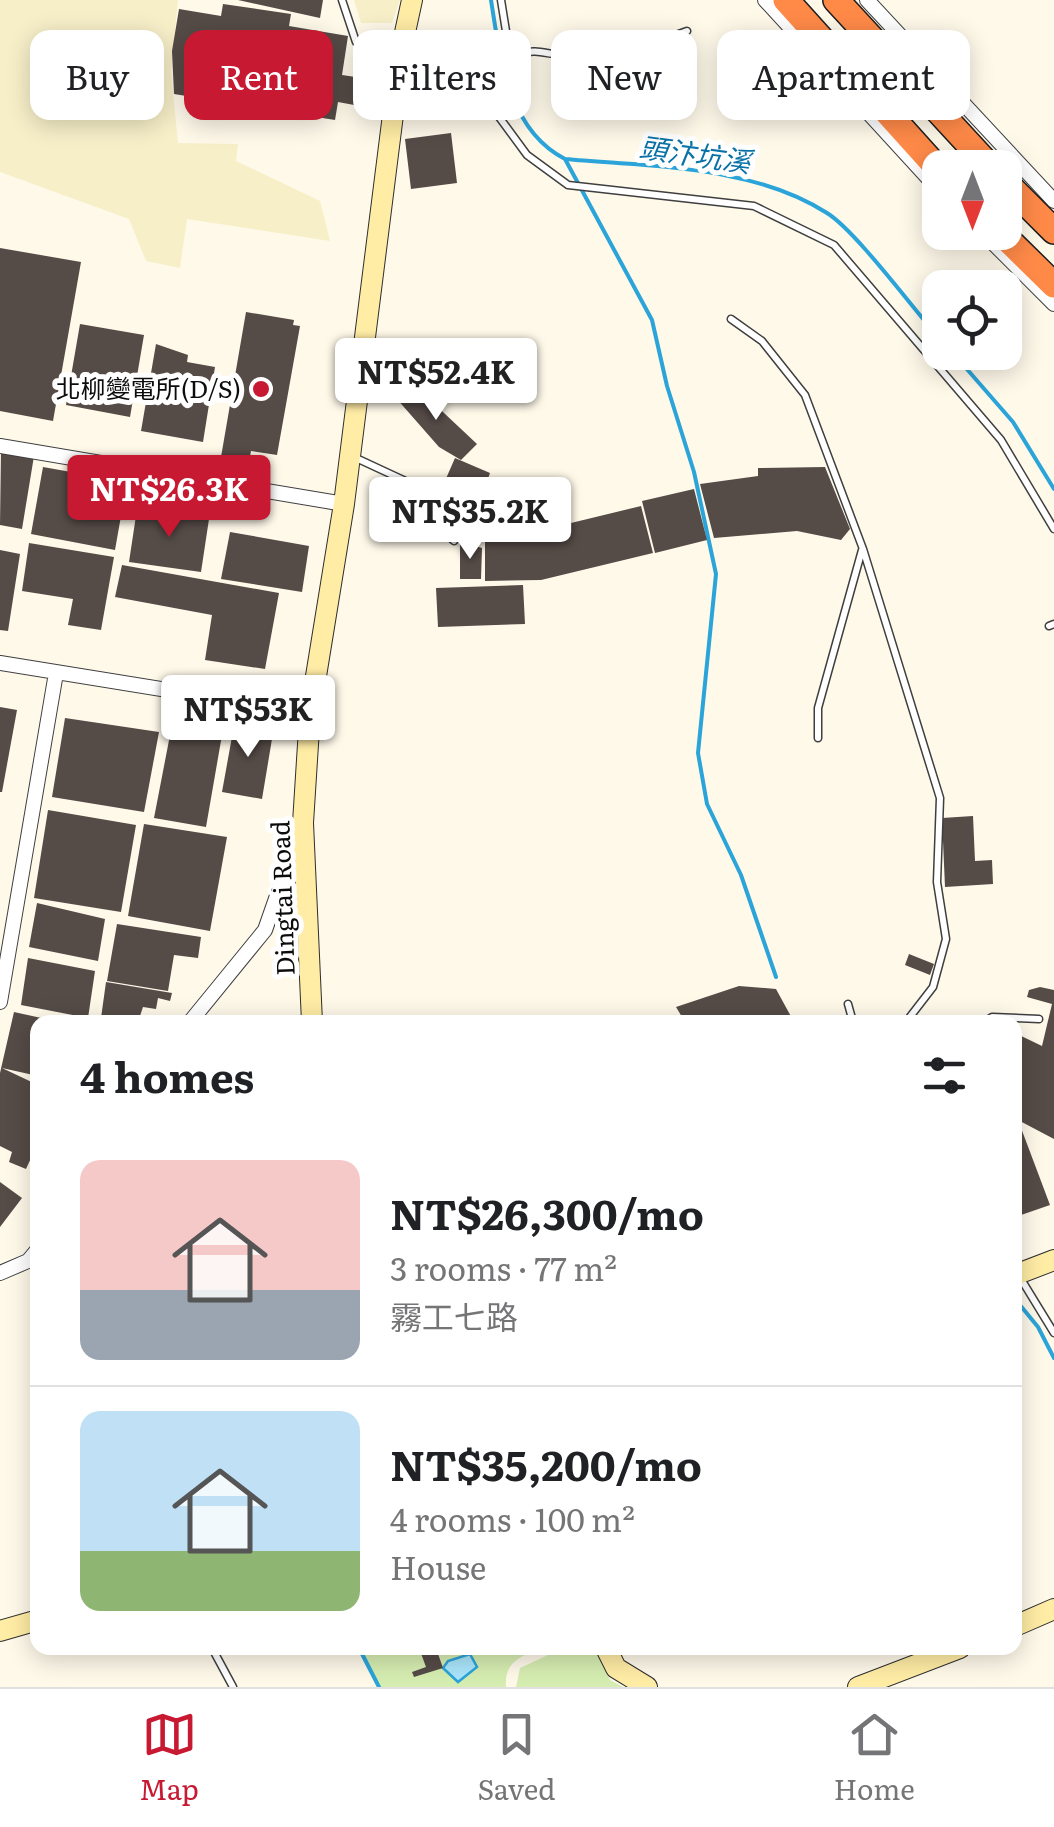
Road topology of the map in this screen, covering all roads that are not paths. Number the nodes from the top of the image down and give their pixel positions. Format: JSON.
{"nodes":[{"id":1,"x":342,"y":0,"type":"edge"},
{"id":2,"x":412,"y":0,"type":"edge"},
{"id":3,"x":501,"y":0,"type":"edge"},
{"id":4,"x":765,"y":0,"type":"edge"},
{"id":5,"x":786,"y":0,"type":"edge"},
{"id":6,"x":836,"y":0,"type":"edge"},
{"id":7,"x":867,"y":0,"type":"edge"},
{"id":8,"x":406,"y":30,"type":"edge"},
{"id":9,"x":506,"y":30,"type":"edge"},
{"id":10,"x":353,"y":33,"type":"edge"},
{"id":11,"x":392,"y":120,"type":"edge"},
{"id":12,"x":501,"y":120,"type":"edge"},
{"id":13,"x":974,"y":150,"type":"edge"},
{"id":14,"x":922,"y":151,"type":"edge"},
{"id":15,"x":922,"y":171,"type":"edge"},
{"id":16,"x":1022,"y":199,"type":"edge"},
{"id":17,"x":1054,"y":201,"type":"edge"},
{"id":18,"x":1054,"y":231,"type":"edge"},
{"id":19,"x":1000,"y":250,"type":"edge"},
{"id":20,"x":1018,"y":250,"type":"edge"},
{"id":21,"x":1054,"y":285,"type":"edge"},
{"id":22,"x":1054,"y":304,"type":"edge"},
{"id":23,"x":731,"y":319,"type":"dead end"},
{"id":24,"x":0,"y":446,"type":"edge"},
{"id":25,"x":350,"y":456,"type":"junction"},
{"id":26,"x":344,"y":504,"type":"junction"},
{"id":27,"x":1054,"y":529,"type":"edge"},
{"id":28,"x":454,"y":541,"type":"dead end"},
{"id":29,"x":863,"y":549,"type":"junction"},
{"id":30,"x":0,"y":663,"type":"edge"},
{"id":31,"x":56,"y":673,"type":"junction"},
{"id":32,"x":310,"y":712,"type":"junction"},
{"id":33,"x":818,"y":738,"type":"dead end"},
{"id":34,"x":303,"y":823,"type":"junction"},
{"id":35,"x":0,"y":1002,"type":"edge"},
{"id":36,"x":848,"y":1004,"type":"dead end"},
{"id":37,"x":196,"y":1015,"type":"edge"},
{"id":38,"x":312,"y":1015,"type":"edge"},
{"id":39,"x":852,"y":1015,"type":"edge"},
{"id":40,"x":912,"y":1015,"type":"edge"},
{"id":41,"x":1022,"y":1018,"type":"edge"},
{"id":42,"x":1039,"y":1019,"type":"dead end"},
{"id":43,"x":30,"y":1259,"type":"edge"},
{"id":44,"x":1054,"y":1260,"type":"edge"},
{"id":45,"x":1022,"y":1272,"type":"edge"},
{"id":46,"x":0,"y":1273,"type":"edge"},
{"id":47,"x":1022,"y":1282,"type":"edge"},
{"id":48,"x":1054,"y":1333,"type":"edge"},
{"id":49,"x":1054,"y":1609,"type":"edge"},
{"id":50,"x":30,"y":1622,"type":"edge"},
{"id":51,"x":1022,"y":1623,"type":"edge"},
{"id":52,"x":0,"y":1631,"type":"edge"},
{"id":53,"x":216,"y":1655,"type":"edge"},
{"id":54,"x":610,"y":1655,"type":"edge"},
{"id":55,"x":942,"y":1655,"type":"edge"},
{"id":56,"x":233,"y":1687,"type":"edge"},
{"id":57,"x":647,"y":1687,"type":"edge"},
{"id":58,"x":858,"y":1687,"type":"edge"}],
"edges":[{"from":1,"to":10,"type":"lane"},
{"from":2,"to":8,"type":"street","name":"Dingtai Road"},
{"from":3,"to":9,"type":"lane"},
{"from":4,"to":15,"type":"street"},
{"from":5,"to":14,"type":"highway"},
{"from":6,"to":13,"type":"highway"},
{"from":7,"to":17,"type":"street"},
{"from":11,"to":25,"type":"street","name":"Dingtai Road"},
{"from":12,"to":27,"type":"lane"},
{"from":16,"to":18,"type":"highway"},
{"from":19,"to":22,"type":"street"},
{"from":20,"to":21,"type":"highway"},
{"from":23,"to":29,"type":"lane"},
{"from":24,"to":26,"type":"street"},
{"from":25,"to":26,"type":"street","name":"Dingtai Road"},
{"from":25,"to":28,"type":"lane"},
{"from":26,"to":32,"type":"street","name":"Dingtai Road"},
{"from":29,"to":33,"type":"lane"},
{"from":29,"to":40,"type":"lane"},
{"from":30,"to":31,"type":"street"},
{"from":31,"to":32,"type":"street"},
{"from":31,"to":35,"type":"street"},
{"from":32,"to":34,"type":"street","name":"Dingtai Road"},
{"from":34,"to":37,"type":"street"},
{"from":34,"to":38,"type":"street","name":"Dingtai Road"},
{"from":36,"to":39,"type":"lane"},
{"from":41,"to":42,"type":"lane"},
{"from":43,"to":46,"type":"street"},
{"from":44,"to":45,"type":"street"},
{"from":47,"to":48,"type":"lane"},
{"from":49,"to":51,"type":"street"},
{"from":50,"to":52,"type":"street"},
{"from":53,"to":56,"type":"lane"},
{"from":54,"to":57,"type":"street"},
{"from":55,"to":58,"type":"street"}]}
